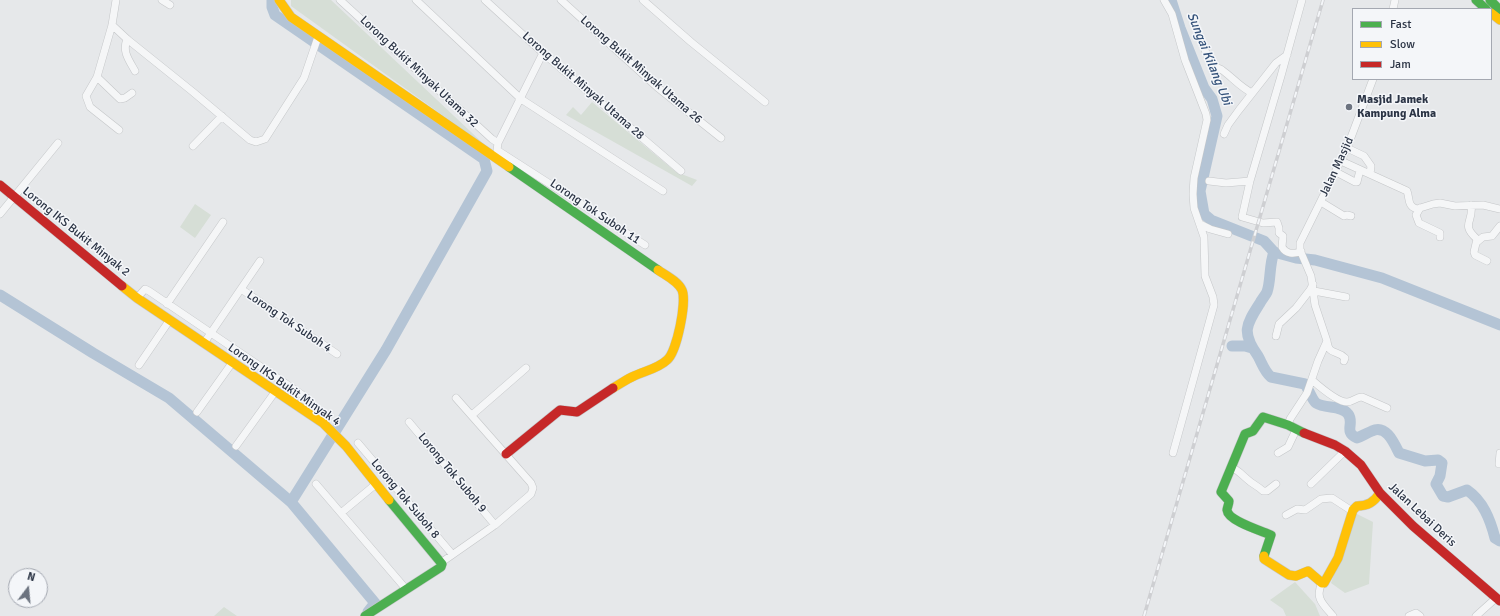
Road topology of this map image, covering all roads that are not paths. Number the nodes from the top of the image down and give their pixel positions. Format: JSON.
{"nodes":[{"id":1,"x":116,"y":0,"type":"edge"},
{"id":2,"x":162,"y":0,"type":"edge"},
{"id":3,"x":279,"y":0,"type":"edge"},
{"id":4,"x":340,"y":0,"type":"edge"},
{"id":5,"x":416,"y":0,"type":"edge"},
{"id":6,"x":485,"y":0,"type":"edge"},
{"id":7,"x":561,"y":0,"type":"edge"},
{"id":8,"x":643,"y":0,"type":"edge"},
{"id":9,"x":1164,"y":0,"type":"edge"},
{"id":10,"x":1302,"y":0,"type":"edge"},
{"id":11,"x":1490,"y":0,"type":"edge"},
{"id":12,"x":170,"y":5,"type":"dead end"},
{"id":13,"x":1500,"y":10,"type":"edge"},
{"id":14,"x":112,"y":25,"type":"junction"},
{"id":15,"x":127,"y":39,"type":"junction"},
{"id":16,"x":317,"y":41,"type":"junction"},
{"id":17,"x":1203,"y":45,"type":"dead end"},
{"id":18,"x":543,"y":53,"type":"junction"},
{"id":19,"x":1287,"y":55,"type":"junction"},
{"id":20,"x":135,"y":71,"type":"dead end"},
{"id":21,"x":97,"y":77,"type":"junction"},
{"id":22,"x":1373,"y":80,"type":"edge"},
{"id":23,"x":132,"y":93,"type":"dead end"},
{"id":24,"x":1252,"y":93,"type":"junction"},
{"id":25,"x":521,"y":99,"type":"junction"},
{"id":26,"x":765,"y":102,"type":"dead end"},
{"id":27,"x":222,"y":116,"type":"junction"},
{"id":28,"x":119,"y":130,"type":"dead end"},
{"id":29,"x":1224,"y":134,"type":"dead end"},
{"id":30,"x":721,"y":138,"type":"dead end"},
{"id":31,"x":58,"y":143,"type":"dead end"},
{"id":32,"x":498,"y":143,"type":"junction"},
{"id":33,"x":193,"y":146,"type":"dead end"},
{"id":34,"x":1347,"y":148,"type":"junction"},
{"id":35,"x":1341,"y":160,"type":"junction"},
{"id":36,"x":1360,"y":170,"type":"junction"},
{"id":37,"x":681,"y":171,"type":"dead end"},
{"id":38,"x":1336,"y":172,"type":"junction"},
{"id":39,"x":1370,"y":174,"type":"junction"},
{"id":40,"x":1209,"y":181,"type":"dead end"},
{"id":41,"x":1250,"y":181,"type":"junction"},
{"id":42,"x":0,"y":185,"type":"edge"},
{"id":43,"x":663,"y":191,"type":"dead end"},
{"id":44,"x":14,"y":197,"type":"junction"},
{"id":45,"x":1321,"y":202,"type":"junction"},
{"id":46,"x":1471,"y":205,"type":"junction"},
{"id":47,"x":1420,"y":208,"type":"junction"},
{"id":48,"x":1500,"y":210,"type":"edge"},
{"id":49,"x":0,"y":214,"type":"edge"},
{"id":50,"x":1351,"y":216,"type":"dead end"},
{"id":51,"x":223,"y":222,"type":"dead end"},
{"id":52,"x":1200,"y":224,"type":"junction"},
{"id":53,"x":1500,"y":226,"type":"edge"},
{"id":54,"x":1228,"y":234,"type":"dead end"},
{"id":55,"x":1440,"y":237,"type":"dead end"},
{"id":56,"x":1477,"y":242,"type":"junction"},
{"id":57,"x":644,"y":245,"type":"dead end"},
{"id":58,"x":1301,"y":252,"type":"junction"},
{"id":59,"x":260,"y":261,"type":"dead end"},
{"id":60,"x":1487,"y":261,"type":"dead end"},
{"id":61,"x":1313,"y":288,"type":"junction"},
{"id":62,"x":241,"y":289,"type":"junction"},
{"id":63,"x":1346,"y":297,"type":"dead end"},
{"id":64,"x":137,"y":298,"type":"junction"},
{"id":65,"x":168,"y":304,"type":"junction"},
{"id":66,"x":169,"y":321,"type":"junction"},
{"id":67,"x":211,"y":333,"type":"junction"},
{"id":68,"x":1276,"y":336,"type":"dead end"},
{"id":69,"x":1327,"y":341,"type":"junction"},
{"id":70,"x":204,"y":343,"type":"junction"},
{"id":71,"x":337,"y":354,"type":"dead end"},
{"id":72,"x":1344,"y":361,"type":"dead end"},
{"id":73,"x":232,"y":363,"type":"junction"},
{"id":74,"x":139,"y":365,"type":"dead end"},
{"id":75,"x":526,"y":368,"type":"dead end"},
{"id":76,"x":1312,"y":381,"type":"junction"},
{"id":77,"x":275,"y":392,"type":"junction"},
{"id":78,"x":308,"y":398,"type":"dead end"},
{"id":79,"x":456,"y":398,"type":"dead end"},
{"id":80,"x":1387,"y":408,"type":"dead end"},
{"id":81,"x":197,"y":412,"type":"dead end"},
{"id":82,"x":472,"y":415,"type":"junction"},
{"id":83,"x":409,"y":422,"type":"dead end"},
{"id":84,"x":1288,"y":425,"type":"junction"},
{"id":85,"x":1296,"y":430,"type":"junction"},
{"id":86,"x":358,"y":443,"type":"dead end"},
{"id":87,"x":236,"y":446,"type":"dead end"},
{"id":88,"x":1345,"y":451,"type":"junction"},
{"id":89,"x":1173,"y":453,"type":"dead end"},
{"id":90,"x":1278,"y":453,"type":"dead end"},
{"id":91,"x":1500,"y":453,"type":"edge"},
{"id":92,"x":506,"y":454,"type":"junction"},
{"id":93,"x":1499,"y":464,"type":"edge"},
{"id":94,"x":1231,"y":467,"type":"junction"},
{"id":95,"x":316,"y":484,"type":"dead end"},
{"id":96,"x":376,"y":484,"type":"junction"},
{"id":97,"x":1276,"y":484,"type":"dead end"},
{"id":98,"x":1311,"y":484,"type":"dead end"},
{"id":99,"x":1380,"y":493,"type":"junction"},
{"id":100,"x":1352,"y":511,"type":"junction"},
{"id":101,"x":341,"y":513,"type":"junction"},
{"id":102,"x":1286,"y":515,"type":"dead end"},
{"id":103,"x":495,"y":525,"type":"junction"},
{"id":104,"x":452,"y":554,"type":"junction"},
{"id":105,"x":441,"y":564,"type":"junction"},
{"id":106,"x":1322,"y":583,"type":"junction"},
{"id":107,"x":406,"y":589,"type":"junction"},
{"id":108,"x":1498,"y":599,"type":"edge"},
{"id":109,"x":370,"y":614,"type":"edge"},
{"id":110,"x":1333,"y":616,"type":"edge"},
{"id":111,"x":1409,"y":616,"type":"edge"},
{"id":112,"x":1420,"y":616,"type":"edge"},
{"id":113,"x":1476,"y":616,"type":"edge"}],
"edges":[{"from":1,"to":14,"type":"street"},
{"from":2,"to":12,"type":"street"},
{"from":3,"to":16,"type":"street","name":"Lorong Tok Suboh 11"},
{"from":4,"to":32,"type":"street","name":"Lorong Bukit Minyak Utama 32"},
{"from":5,"to":25,"type":"street"},
{"from":6,"to":18,"type":"street","name":"Lorong Bukit Minyak Utama 28"},
{"from":7,"to":30,"type":"street","name":"Lorong Bukit Minyak Utama 26"},
{"from":8,"to":26,"type":"street"},
{"from":9,"to":52,"type":"street"},
{"from":10,"to":19,"type":"street"},
{"from":11,"to":13,"type":"street"},
{"from":14,"to":15,"type":"street"},
{"from":14,"to":21,"type":"street"},
{"from":15,"to":20,"type":"street"},
{"from":15,"to":27,"type":"street"},
{"from":16,"to":27,"type":"street"},
{"from":16,"to":92,"type":"street","name":"Lorong Tok Suboh 11"},
{"from":17,"to":24,"type":"street"},
{"from":18,"to":25,"type":"street"},
{"from":18,"to":37,"type":"street","name":"Lorong Bukit Minyak Utama 28"},
{"from":19,"to":24,"type":"street"},
{"from":19,"to":41,"type":"street"},
{"from":21,"to":23,"type":"street"},
{"from":21,"to":28,"type":"street"},
{"from":22,"to":34,"type":"street","name":"Jalan Masjid"},
{"from":24,"to":29,"type":"street"},
{"from":25,"to":32,"type":"street"},
{"from":25,"to":43,"type":"street"},
{"from":27,"to":33,"type":"street"},
{"from":31,"to":44,"type":"street"},
{"from":32,"to":57,"type":"street","name":"Lorong Bukit Minyak Utama 32"},
{"from":34,"to":35,"type":"street","name":"Jalan Masjid"},
{"from":34,"to":39,"type":"street"},
{"from":35,"to":36,"type":"street"},
{"from":35,"to":38,"type":"street","name":"Jalan Masjid"},
{"from":36,"to":38,"type":"street"},
{"from":36,"to":39,"type":"street"},
{"from":38,"to":45,"type":"street","name":"Jalan Masjid"},
{"from":39,"to":47,"type":"street"},
{"from":40,"to":41,"type":"street"},
{"from":41,"to":58,"type":"street"},
{"from":42,"to":44,"type":"street","name":"Lorong IKS Bukit Minyak 2"},
{"from":44,"to":49,"type":"street"},
{"from":44,"to":64,"type":"street","name":"Lorong IKS Bukit Minyak 2"},
{"from":45,"to":50,"type":"street"},
{"from":45,"to":58,"type":"street","name":"Jalan Masjid"},
{"from":46,"to":47,"type":"street"},
{"from":46,"to":48,"type":"street"},
{"from":46,"to":56,"type":"street"},
{"from":47,"to":55,"type":"street"},
{"from":51,"to":65,"type":"street"},
{"from":52,"to":54,"type":"street"},
{"from":52,"to":89,"type":"street"},
{"from":53,"to":56,"type":"street"},
{"from":56,"to":60,"type":"street"},
{"from":58,"to":61,"type":"street"},
{"from":59,"to":62,"type":"street"},
{"from":61,"to":63,"type":"street"},
{"from":61,"to":68,"type":"street"},
{"from":61,"to":69,"type":"street"},
{"from":62,"to":67,"type":"street"},
{"from":62,"to":71,"type":"street","name":"Lorong Tok Suboh 4"},
{"from":64,"to":65,"type":"street"},
{"from":64,"to":66,"type":"street","name":"Lorong IKS Bukit Minyak 4"},
{"from":65,"to":67,"type":"street"},
{"from":66,"to":70,"type":"street","name":"Lorong IKS Bukit Minyak 4"},
{"from":66,"to":74,"type":"street"},
{"from":67,"to":70,"type":"street"},
{"from":67,"to":78,"type":"street"},
{"from":69,"to":72,"type":"street"},
{"from":69,"to":76,"type":"street"},
{"from":70,"to":73,"type":"street","name":"Lorong IKS Bukit Minyak 4"},
{"from":73,"to":77,"type":"street","name":"Lorong IKS Bukit Minyak 4"},
{"from":73,"to":81,"type":"street"},
{"from":75,"to":82,"type":"street"},
{"from":76,"to":80,"type":"street"},
{"from":76,"to":84,"type":"street"},
{"from":77,"to":87,"type":"street"},
{"from":77,"to":96,"type":"street","name":"Lorong IKS Bukit Minyak 4"},
{"from":79,"to":82,"type":"street"},
{"from":82,"to":92,"type":"street"},
{"from":83,"to":103,"type":"street","name":"Lorong Tok Suboh 9"},
{"from":84,"to":85,"type":"street","name":"Jalan Lebai Deris"},
{"from":84,"to":94,"type":"street","name":"Jalan Lebai Deris"},
{"from":85,"to":88,"type":"street","name":"Jalan Lebai Deris"},
{"from":85,"to":90,"type":"street"},
{"from":86,"to":104,"type":"street","name":"Lorong Tok Suboh 8"},
{"from":88,"to":98,"type":"street"},
{"from":88,"to":99,"type":"street","name":"Jalan Lebai Deris"},
{"from":91,"to":93,"type":"street"},
{"from":92,"to":103,"type":"street"},
{"from":94,"to":97,"type":"street"},
{"from":94,"to":106,"type":"street"},
{"from":95,"to":101,"type":"street"},
{"from":96,"to":101,"type":"street"},
{"from":96,"to":105,"type":"street","name":"Lorong IKS Bukit Minyak 4"},
{"from":99,"to":100,"type":"street"},
{"from":99,"to":108,"type":"street","name":"Jalan Lebai Deris"},
{"from":100,"to":102,"type":"street"},
{"from":100,"to":106,"type":"street"},
{"from":101,"to":107,"type":"street"},
{"from":103,"to":104,"type":"street"},
{"from":104,"to":105,"type":"street"},
{"from":105,"to":107,"type":"street"},
{"from":106,"to":110,"type":"street"},
{"from":107,"to":109,"type":"street"},
{"from":108,"to":113,"type":"street"},
{"from":111,"to":112,"type":"street"}]}
